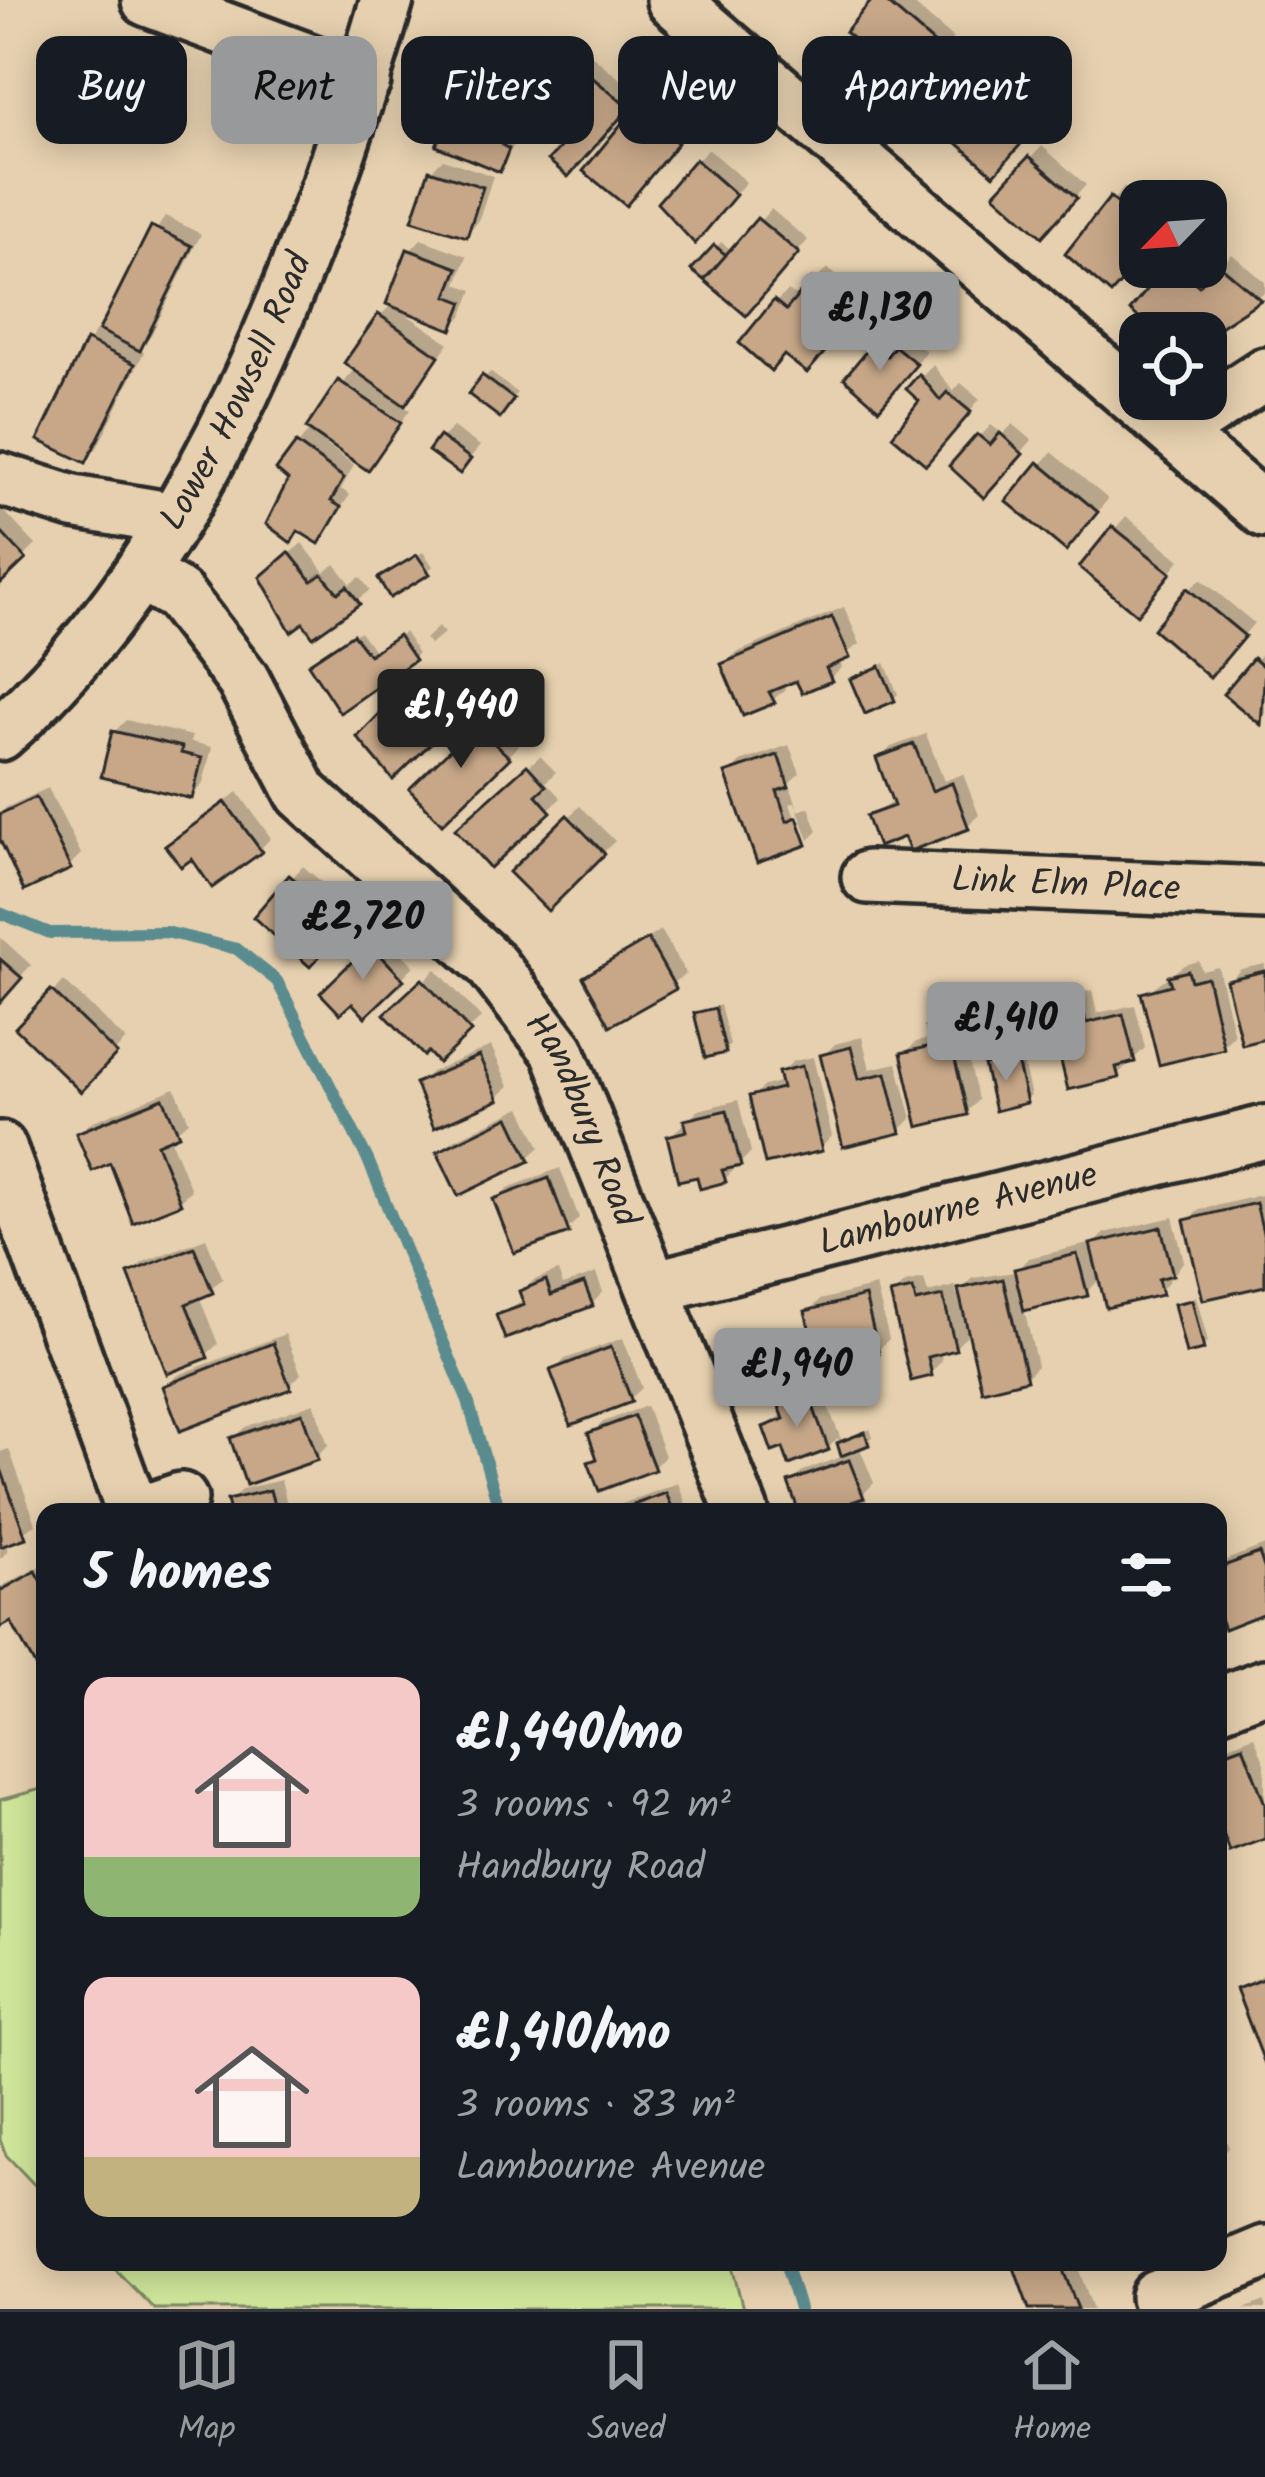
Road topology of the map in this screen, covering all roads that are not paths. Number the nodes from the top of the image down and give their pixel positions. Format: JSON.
{"nodes":[{"id":1,"x":148,"y":0,"type":"edge"},
{"id":2,"x":387,"y":0,"type":"edge"},
{"id":3,"x":674,"y":0,"type":"edge"},
{"id":4,"x":244,"y":36,"type":"edge"},
{"id":5,"x":377,"y":36,"type":"edge"},
{"id":6,"x":342,"y":144,"type":"edge"},
{"id":7,"x":1265,"y":374,"type":"edge"},
{"id":8,"x":1182,"y":438,"type":"junction"},
{"id":9,"x":0,"y":479,"type":"edge"},
{"id":10,"x":1265,"y":511,"type":"edge"},
{"id":11,"x":174,"y":519,"type":"junction"},
{"id":12,"x":140,"y":574,"type":"junction"},
{"id":13,"x":0,"y":734,"type":"edge"},
{"id":14,"x":868,"y":878,"type":"dead end"},
{"id":15,"x":1265,"y":893,"type":"edge"},
{"id":16,"x":1265,"y":1132,"type":"edge"},
{"id":17,"x":0,"y":1148,"type":"edge"},
{"id":18,"x":653,"y":1287,"type":"junction"},
{"id":19,"x":150,"y":1503,"type":"edge"},
{"id":20,"x":738,"y":1503,"type":"edge"},
{"id":21,"x":1265,"y":1686,"type":"edge"},
{"id":22,"x":1227,"y":1701,"type":"edge"},
{"id":23,"x":1265,"y":2252,"type":"edge"},
{"id":24,"x":1227,"y":2265,"type":"edge"},
{"id":25,"x":1211,"y":2271,"type":"edge"},
{"id":26,"x":1155,"y":2291,"type":"edge"}],
"edges":[{"from":1,"to":4,"type":"street"},
{"from":2,"to":5,"type":"street","name":"Lower Howsell Road"},
{"from":3,"to":8,"type":"street"},
{"from":6,"to":11,"type":"street","name":"Lower Howsell Road"},
{"from":7,"to":8,"type":"street"},
{"from":8,"to":10,"type":"street"},
{"from":9,"to":11,"type":"street"},
{"from":11,"to":12,"type":"street","name":"Lower Howsell Road"},
{"from":12,"to":13,"type":"street","name":"Lower Howsell Road"},
{"from":12,"to":18,"type":"street","name":"Handbury Road"},
{"from":14,"to":15,"type":"street","name":"Link Elm Place"},
{"from":16,"to":18,"type":"street","name":"Lambourne Avenue"},
{"from":17,"to":19,"type":"street"},
{"from":18,"to":20,"type":"street","name":"Handbury Road"},
{"from":21,"to":22,"type":"street"},
{"from":23,"to":24,"type":"street"},
{"from":25,"to":26,"type":"street"}]}
